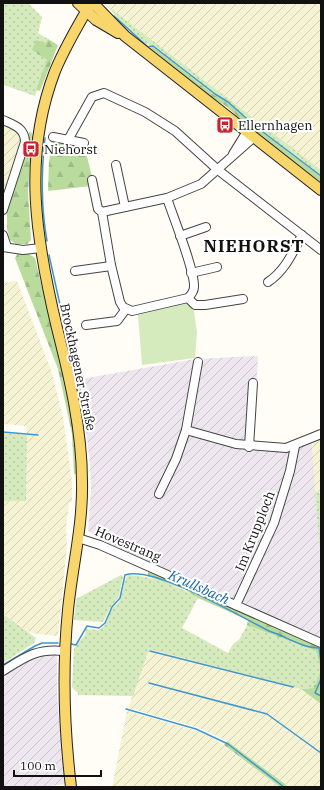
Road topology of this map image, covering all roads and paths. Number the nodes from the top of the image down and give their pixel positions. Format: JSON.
{"nodes":[{"id":1,"x":78,"y":3,"type":"edge"},
{"id":2,"x":90,"y":6,"type":"edge"},
{"id":3,"x":3,"y":120,"type":"edge"},
{"id":4,"x":250,"y":135,"type":"junction"},
{"id":5,"x":53,"y":137,"type":"dead end"},
{"id":6,"x":68,"y":140,"type":"junction"},
{"id":7,"x":84,"y":143,"type":"dead end"},
{"id":8,"x":116,"y":165,"type":"dead end"},
{"id":9,"x":218,"y":170,"type":"junction"},
{"id":10,"x":92,"y":180,"type":"dead end"},
{"id":11,"x":321,"y":190,"type":"edge"},
{"id":12,"x":167,"y":198,"type":"junction"},
{"id":13,"x":125,"y":207,"type":"junction"},
{"id":14,"x":3,"y":210,"type":"edge"},
{"id":15,"x":102,"y":212,"type":"junction"},
{"id":16,"x":206,"y":227,"type":"dead end"},
{"id":17,"x":302,"y":235,"type":"junction"},
{"id":18,"x":3,"y":236,"type":"edge"},
{"id":19,"x":180,"y":236,"type":"junction"},
{"id":20,"x":5,"y":247,"type":"edge"},
{"id":21,"x":40,"y":248,"type":"junction"},
{"id":22,"x":321,"y":250,"type":"edge"},
{"id":23,"x":111,"y":266,"type":"junction"},
{"id":24,"x":217,"y":267,"type":"dead end"},
{"id":25,"x":75,"y":272,"type":"dead end"},
{"id":26,"x":192,"y":273,"type":"junction"},
{"id":27,"x":268,"y":282,"type":"dead end"},
{"id":28,"x":188,"y":298,"type":"junction"},
{"id":29,"x":243,"y":299,"type":"dead end"},
{"id":30,"x":126,"y":309,"type":"junction"},
{"id":31,"x":86,"y":325,"type":"dead end"},
{"id":32,"x":198,"y":362,"type":"dead end"},
{"id":33,"x":253,"y":383,"type":"dead end"},
{"id":34,"x":186,"y":430,"type":"junction"},
{"id":35,"x":321,"y":434,"type":"edge"},
{"id":36,"x":295,"y":446,"type":"junction"},
{"id":37,"x":249,"y":447,"type":"junction"},
{"id":38,"x":159,"y":494,"type":"dead end"},
{"id":39,"x":78,"y":538,"type":"junction"},
{"id":40,"x":236,"y":605,"type":"junction"},
{"id":41,"x":321,"y":643,"type":"edge"},
{"id":42,"x":64,"y":651,"type":"junction"},
{"id":43,"x":3,"y":671,"type":"edge"},
{"id":44,"x":71,"y":787,"type":"edge"}],
"edges":[{"from":1,"to":2,"type":"main road"},
{"from":2,"to":4,"type":"main road"},
{"from":2,"to":21,"type":"main road","name":"Brockhagener Straße"},
{"from":3,"to":14,"type":"street"},
{"from":4,"to":9,"type":"street"},
{"from":4,"to":11,"type":"main road"},
{"from":5,"to":6,"type":"street"},
{"from":6,"to":7,"type":"street"},
{"from":6,"to":9,"type":"street"},
{"from":8,"to":13,"type":"street"},
{"from":9,"to":12,"type":"street"},
{"from":9,"to":17,"type":"street"},
{"from":10,"to":15,"type":"street"},
{"from":12,"to":13,"type":"street"},
{"from":12,"to":19,"type":"street"},
{"from":13,"to":15,"type":"street"},
{"from":15,"to":23,"type":"street"},
{"from":16,"to":19,"type":"street"},
{"from":17,"to":22,"type":"street"},
{"from":17,"to":27,"type":"street"},
{"from":18,"to":20,"type":"street"},
{"from":19,"to":26,"type":"street"},
{"from":20,"to":21,"type":"street"},
{"from":21,"to":39,"type":"main road","name":"Brockhagener Straße"},
{"from":23,"to":25,"type":"street"},
{"from":23,"to":30,"type":"street"},
{"from":24,"to":26,"type":"street"},
{"from":26,"to":28,"type":"street"},
{"from":28,"to":29,"type":"street"},
{"from":28,"to":30,"type":"street"},
{"from":30,"to":31,"type":"street"},
{"from":32,"to":34,"type":"street"},
{"from":33,"to":37,"type":"street"},
{"from":34,"to":37,"type":"street"},
{"from":34,"to":38,"type":"street"},
{"from":35,"to":36,"type":"street"},
{"from":36,"to":37,"type":"street"},
{"from":36,"to":40,"type":"street","name":"Im Krupploch"},
{"from":39,"to":40,"type":"street","name":"Hovestrang"},
{"from":39,"to":42,"type":"main road","name":"Brockhagener Straße"},
{"from":40,"to":41,"type":"street","name":"Hovestrang"},
{"from":42,"to":43,"type":"street"},
{"from":42,"to":44,"type":"main road","name":"Brockhagener Straße"}]}
